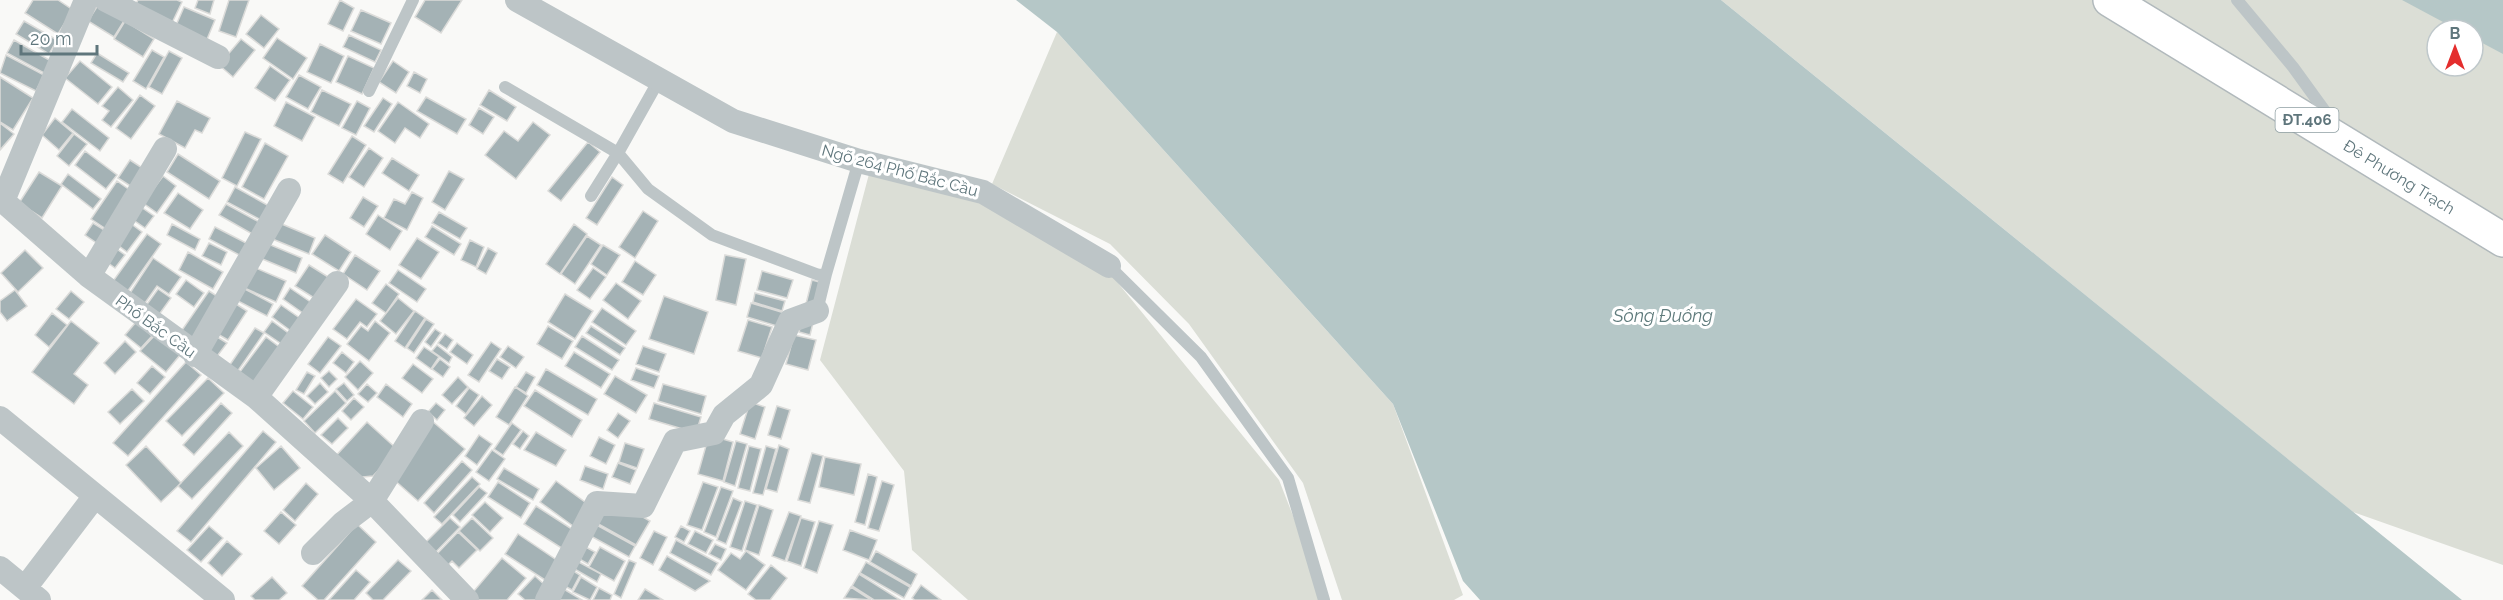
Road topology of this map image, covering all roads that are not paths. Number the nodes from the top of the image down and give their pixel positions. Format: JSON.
{"nodes":[{"id":1,"x":87,"y":0,"type":"edge"},
{"id":2,"x":106,"y":0,"type":"edge"},
{"id":3,"x":413,"y":0,"type":"edge"},
{"id":4,"x":517,"y":0,"type":"edge"},
{"id":5,"x":2110,"y":0,"type":"edge"},
{"id":6,"x":2237,"y":0,"type":"edge"},
{"id":7,"x":218,"y":57,"type":"dead end"},
{"id":8,"x":659,"y":80,"type":"junction"},
{"id":9,"x":505,"y":87,"type":"dead end"},
{"id":10,"x":369,"y":91,"type":"dead end"},
{"id":11,"x":2352,"y":148,"type":"junction"},
{"id":12,"x":165,"y":149,"type":"dead end"},
{"id":13,"x":618,"y":153,"type":"junction"},
{"id":14,"x":859,"y":161,"type":"junction"},
{"id":15,"x":289,"y":190,"type":"dead end"},
{"id":16,"x":591,"y":196,"type":"dead end"},
{"id":17,"x":1,"y":201,"type":"edge"},
{"id":18,"x":2503,"y":240,"type":"edge"},
{"id":19,"x":1109,"y":266,"type":"joint"},
{"id":20,"x":826,"y":274,"type":"junction"},
{"id":21,"x":89,"y":276,"type":"junction"},
{"id":22,"x":337,"y":283,"type":"dead end"},
{"id":23,"x":818,"y":310,"type":"joint"},
{"id":24,"x":195,"y":355,"type":"junction"},
{"id":25,"x":256,"y":397,"type":"junction"},
{"id":26,"x":0,"y":418,"type":"edge"},
{"id":27,"x":422,"y":421,"type":"dead end"},
{"id":28,"x":95,"y":496,"type":"junction"},
{"id":29,"x":372,"y":501,"type":"junction"},
{"id":30,"x":313,"y":553,"type":"dead end"},
{"id":31,"x":0,"y":568,"type":"edge"},
{"id":32,"x":32,"y":594,"type":"edge"},
{"id":33,"x":223,"y":600,"type":"edge"},
{"id":34,"x":467,"y":600,"type":"edge"},
{"id":35,"x":547,"y":600,"type":"edge"},
{"id":36,"x":1324,"y":600,"type":"edge"}],
"edges":[{"from":1,"to":17,"type":"street","name":"Phố Bắc Cầu"},
{"from":2,"to":7,"type":"street"},
{"from":3,"to":10,"type":"lane"},
{"from":4,"to":8,"type":"street","name":"Ngõ 264 Phố Bắc Cầu"},
{"from":5,"to":11,"type":"main road","name":"Đê Phương Trạch","number":"ĐT.406"},
{"from":6,"to":11,"type":"lane"},
{"from":8,"to":13,"type":"lane"},
{"from":8,"to":14,"type":"street","name":"Ngõ 264 Phố Bắc Cầu"},
{"from":9,"to":13,"type":"lane"},
{"from":11,"to":18,"type":"main road","name":"Đê Phương Trạch","number":"ĐT.406"},
{"from":12,"to":21,"type":"street"},
{"from":13,"to":16,"type":"lane"},
{"from":13,"to":20,"type":"lane"},
{"from":14,"to":19,"type":"street","name":"Ngõ 264 Phố Bắc Cầu"},
{"from":14,"to":20,"type":"lane"},
{"from":15,"to":24,"type":"street"},
{"from":17,"to":21,"type":"street","name":"Phố Bắc Cầu"},
{"from":19,"to":36,"type":"lane","name":"Ngõ 264 Phố Bắc Cầu"},
{"from":20,"to":23,"type":"lane"},
{"from":21,"to":24,"type":"street","name":"Phố Bắc Cầu"},
{"from":22,"to":25,"type":"street"},
{"from":23,"to":35,"type":"street"},
{"from":24,"to":25,"type":"street","name":"Phố Bắc Cầu"},
{"from":25,"to":29,"type":"street","name":"Phố Bắc Cầu"},
{"from":26,"to":28,"type":"street"},
{"from":27,"to":29,"type":"street"},
{"from":28,"to":32,"type":"street"},
{"from":28,"to":33,"type":"street"},
{"from":29,"to":30,"type":"street"},
{"from":29,"to":34,"type":"street","name":"Phố Bắc Cầu"},
{"from":31,"to":32,"type":"street"}]}
